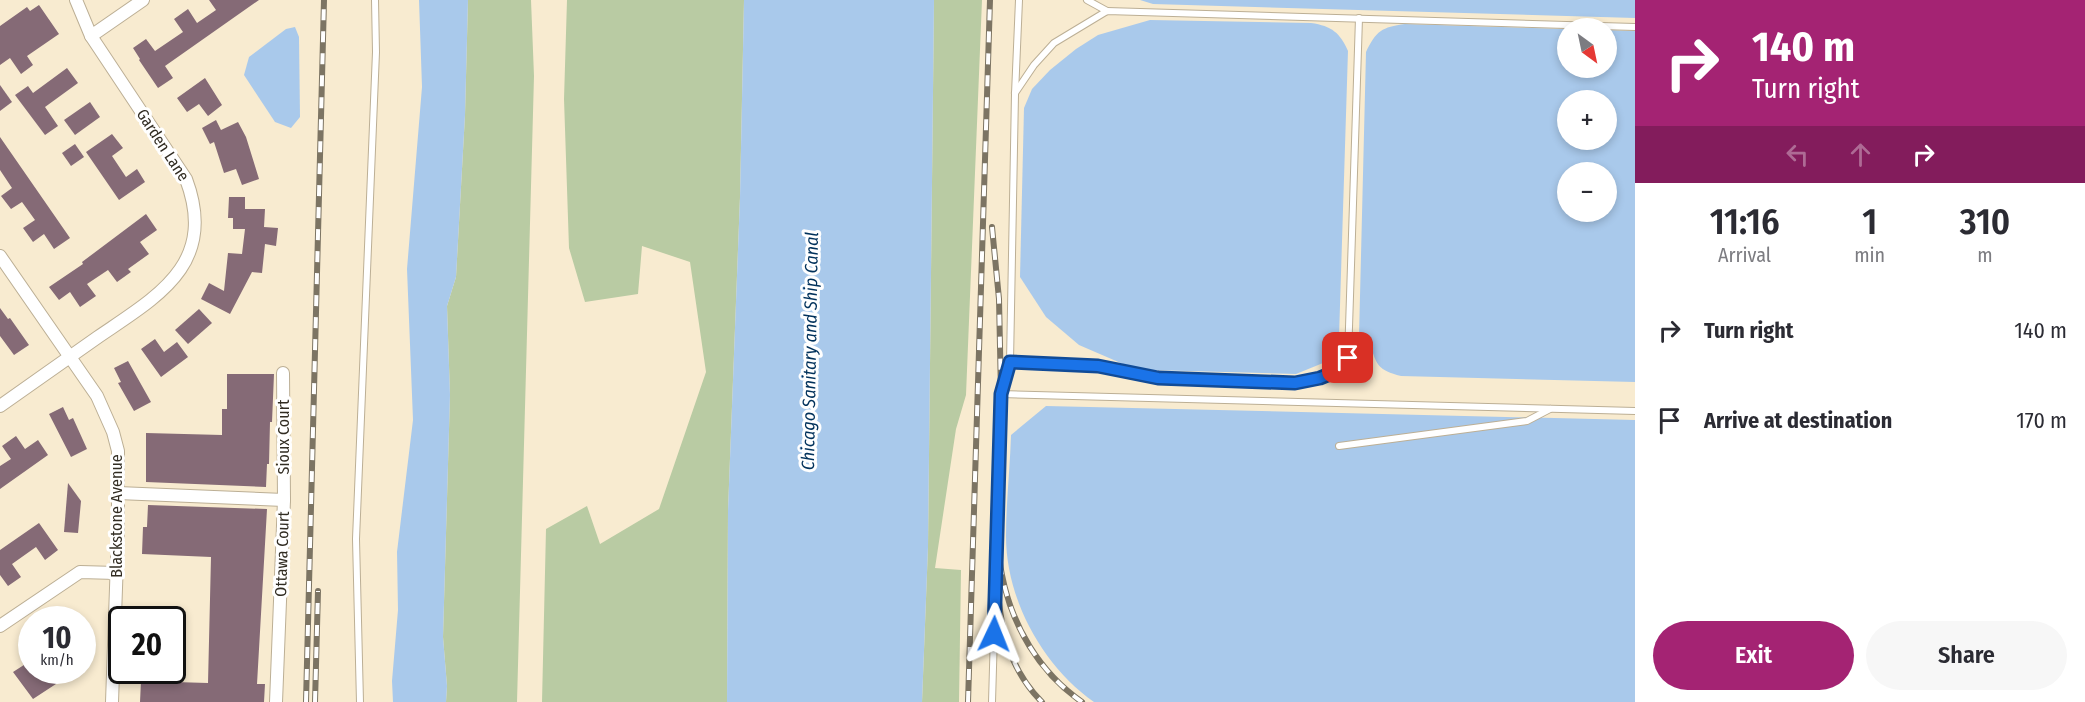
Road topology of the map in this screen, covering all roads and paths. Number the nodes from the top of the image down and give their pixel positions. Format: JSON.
{"nodes":[{"id":1,"x":76,"y":0,"type":"edge"},
{"id":2,"x":143,"y":0,"type":"edge"},
{"id":3,"x":375,"y":0,"type":"edge"},
{"id":4,"x":1019,"y":0,"type":"edge"},
{"id":5,"x":1087,"y":0,"type":"edge"},
{"id":6,"x":1107,"y":11,"type":"junction"},
{"id":7,"x":1359,"y":18,"type":"junction"},
{"id":8,"x":1635,"y":27,"type":"edge"},
{"id":9,"x":91,"y":36,"type":"junction"},
{"id":10,"x":1015,"y":94,"type":"junction"},
{"id":11,"x":0,"y":255,"type":"edge"},
{"id":12,"x":70,"y":357,"type":"junction"},
{"id":13,"x":1010,"y":362,"type":"junction"},
{"id":14,"x":283,"y":373,"type":"dead end"},
{"id":15,"x":1001,"y":394,"type":"junction"},
{"id":16,"x":0,"y":406,"type":"edge"},
{"id":17,"x":1551,"y":409,"type":"junction"},
{"id":18,"x":1635,"y":411,"type":"edge"},
{"id":19,"x":1339,"y":446,"type":"dead end"},
{"id":20,"x":118,"y":492,"type":"junction"},
{"id":21,"x":284,"y":500,"type":"junction"},
{"id":22,"x":116,"y":573,"type":"junction"},
{"id":23,"x":0,"y":626,"type":"edge"},
{"id":24,"x":112,"y":702,"type":"edge"},
{"id":25,"x":276,"y":702,"type":"edge"},
{"id":26,"x":360,"y":702,"type":"edge"},
{"id":27,"x":992,"y":702,"type":"edge"}],
"edges":[{"from":1,"to":9,"type":"street","name":"Garden Lane"},
{"from":2,"to":9,"type":"street"},
{"from":3,"to":26,"type":"lane"},
{"from":4,"to":10,"type":"lane"},
{"from":5,"to":6,"type":"lane"},
{"from":6,"to":7,"type":"lane"},
{"from":6,"to":10,"type":"lane"},
{"from":7,"to":8,"type":"lane"},
{"from":7,"to":13,"type":"lane"},
{"from":9,"to":12,"type":"street","name":"Garden Lane"},
{"from":10,"to":13,"type":"lane"},
{"from":11,"to":12,"type":"street","name":"Blackstone Avenue"},
{"from":12,"to":16,"type":"street","name":"Garden Lane"},
{"from":12,"to":20,"type":"street","name":"Blackstone Avenue"},
{"from":13,"to":15,"type":"lane"},
{"from":14,"to":21,"type":"street","name":"Sioux Court"},
{"from":15,"to":17,"type":"lane"},
{"from":15,"to":27,"type":"lane"},
{"from":17,"to":18,"type":"lane"},
{"from":17,"to":19,"type":"lane"},
{"from":20,"to":21,"type":"street","name":"Ottawa Court"},
{"from":20,"to":22,"type":"street","name":"Blackstone Avenue"},
{"from":21,"to":25,"type":"street","name":"Ottawa Court"},
{"from":22,"to":23,"type":"street"},
{"from":22,"to":24,"type":"street","name":"Blackstone Avenue"}]}
